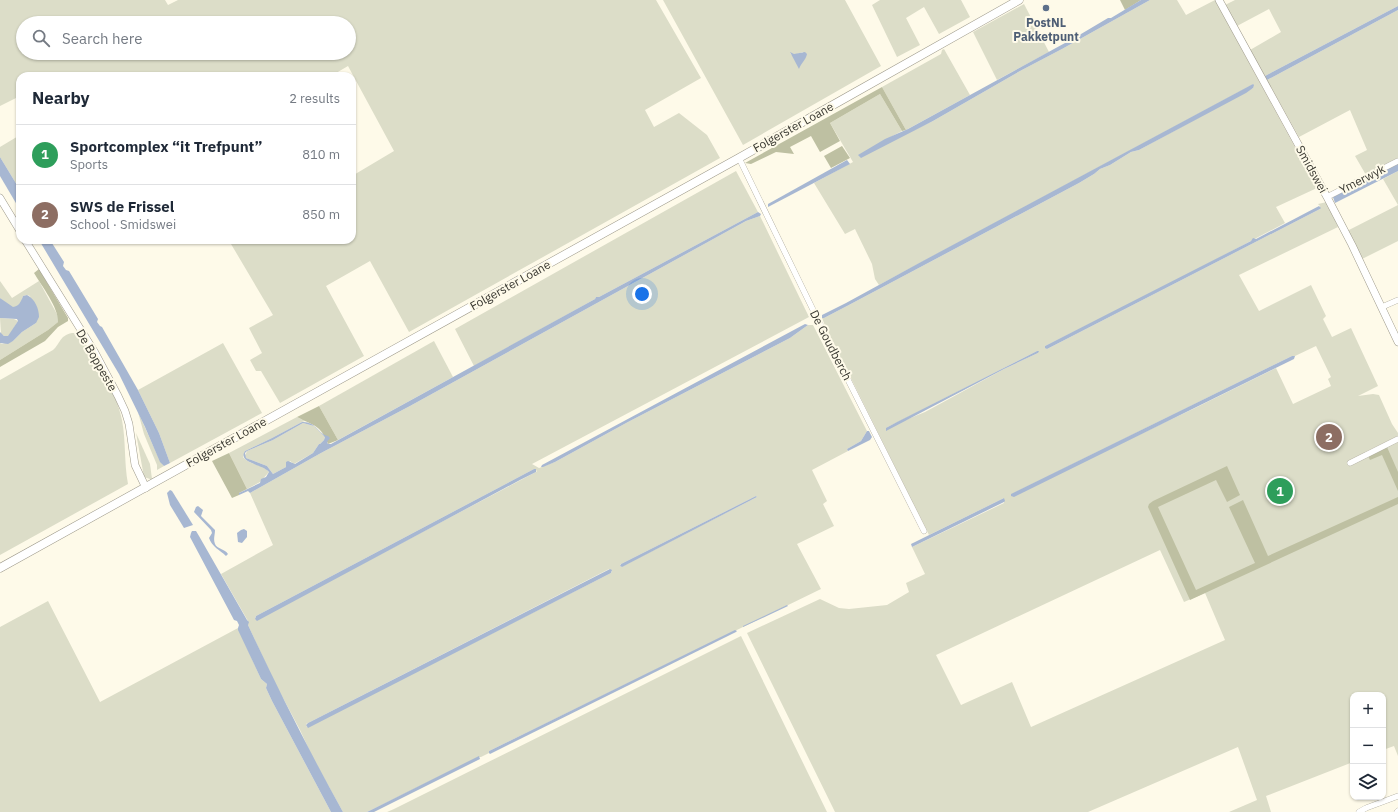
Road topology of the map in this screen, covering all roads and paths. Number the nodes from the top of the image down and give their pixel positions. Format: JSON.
{"nodes":[{"id":1,"x":1219,"y":0,"type":"edge"},
{"id":2,"x":1015,"y":1,"type":"edge"},
{"id":3,"x":739,"y":158,"type":"junction"},
{"id":4,"x":1398,"y":161,"type":"edge"},
{"id":5,"x":1327,"y":197,"type":"junction"},
{"id":6,"x":0,"y":198,"type":"edge"},
{"id":7,"x":16,"y":224,"type":"edge"},
{"id":8,"x":27,"y":244,"type":"edge"},
{"id":9,"x":1398,"y":300,"type":"edge"},
{"id":10,"x":1382,"y":307,"type":"junction"},
{"id":11,"x":1398,"y":342,"type":"edge"},
{"id":12,"x":1398,"y":439,"type":"edge"},
{"id":13,"x":1350,"y":462,"type":"dead end"},
{"id":14,"x":146,"y":488,"type":"junction"},
{"id":15,"x":924,"y":531,"type":"dead end"},
{"id":16,"x":0,"y":568,"type":"edge"},
{"id":17,"x":1398,"y":796,"type":"edge"},
{"id":18,"x":1359,"y":812,"type":"edge"}],
"edges":[{"from":1,"to":5,"type":"street","name":"Smidswei"},
{"from":2,"to":3,"type":"main road","name":"Folgerster Loane"},
{"from":3,"to":14,"type":"main road","name":"Folgerster Loane"},
{"from":3,"to":15,"type":"street","name":"De Goudberch"},
{"from":4,"to":5,"type":"street","name":"Ymerwyk"},
{"from":5,"to":10,"type":"street","name":"Smidswei"},
{"from":6,"to":7,"type":"street"},
{"from":8,"to":14,"type":"street","name":"De Boppeste"},
{"from":9,"to":10,"type":"street"},
{"from":10,"to":11,"type":"street","name":"Smidswei"},
{"from":12,"to":13,"type":"street"},
{"from":14,"to":16,"type":"main road","name":"Folgerster Loane"},
{"from":17,"to":18,"type":"street"}]}
